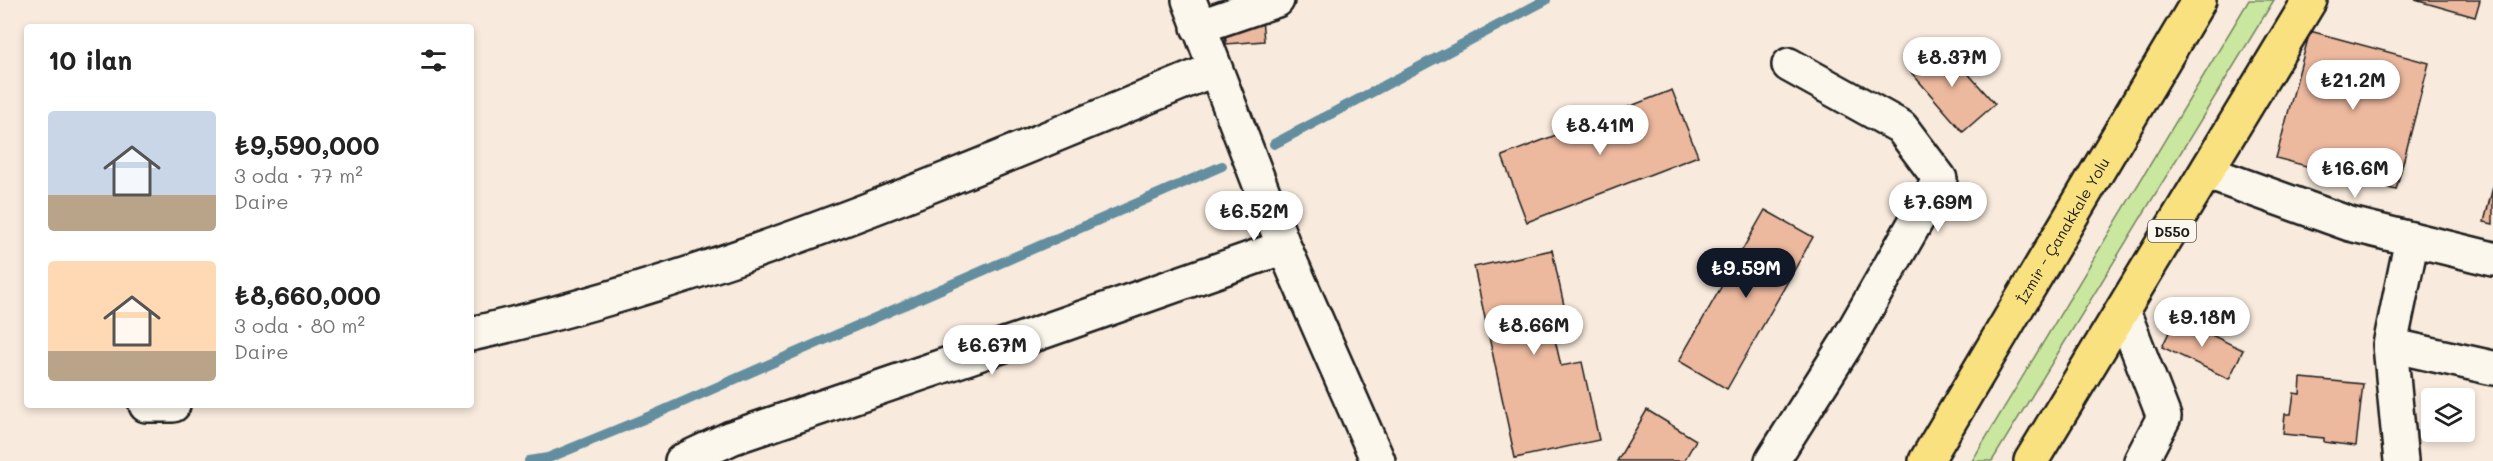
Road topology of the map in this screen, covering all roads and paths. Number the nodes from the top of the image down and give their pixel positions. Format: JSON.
{"nodes":[{"id":1,"x":1276,"y":0,"type":"edge"},
{"id":2,"x":2199,"y":0,"type":"edge"},
{"id":3,"x":2310,"y":0,"type":"edge"},
{"id":4,"x":1194,"y":13,"type":"edge"},
{"id":5,"x":1789,"y":65,"type":"dead end"},
{"id":6,"x":1215,"y":69,"type":"junction"},
{"id":7,"x":2208,"y":172,"type":"junction"},
{"id":8,"x":2412,"y":239,"type":"junction"},
{"id":9,"x":1284,"y":247,"type":"junction"},
{"id":10,"x":2493,"y":259,"type":"edge"},
{"id":11,"x":2123,"y":311,"type":"junction"},
{"id":12,"x":474,"y":333,"type":"edge"},
{"id":13,"x":2390,"y":345,"type":"junction"},
{"id":14,"x":2493,"y":368,"type":"edge"},
{"id":15,"x":682,"y":461,"type":"edge"},
{"id":16,"x":1378,"y":461,"type":"edge"},
{"id":17,"x":1772,"y":461,"type":"edge"},
{"id":18,"x":1926,"y":461,"type":"edge"},
{"id":19,"x":2031,"y":461,"type":"edge"},
{"id":20,"x":2141,"y":461,"type":"edge"},
{"id":21,"x":2402,"y":461,"type":"edge"}],
"edges":[{"from":1,"to":4,"type":"street"},
{"from":2,"to":18,"type":"highway","name":"İzmir - Çanakkale Yolu"},
{"from":3,"to":7,"type":"highway","number":"D550"},
{"from":4,"to":6,"type":"street"},
{"from":5,"to":17,"type":"street"},
{"from":6,"to":9,"type":"street"},
{"from":6,"to":12,"type":"street"},
{"from":7,"to":8,"type":"street"},
{"from":7,"to":11,"type":"highway","number":"D550"},
{"from":8,"to":10,"type":"street"},
{"from":8,"to":13,"type":"street"},
{"from":9,"to":15,"type":"street"},
{"from":9,"to":16,"type":"street"},
{"from":11,"to":19,"type":"highway","number":"D550"},
{"from":11,"to":20,"type":"street"},
{"from":13,"to":14,"type":"street"},
{"from":13,"to":21,"type":"street"}]}
